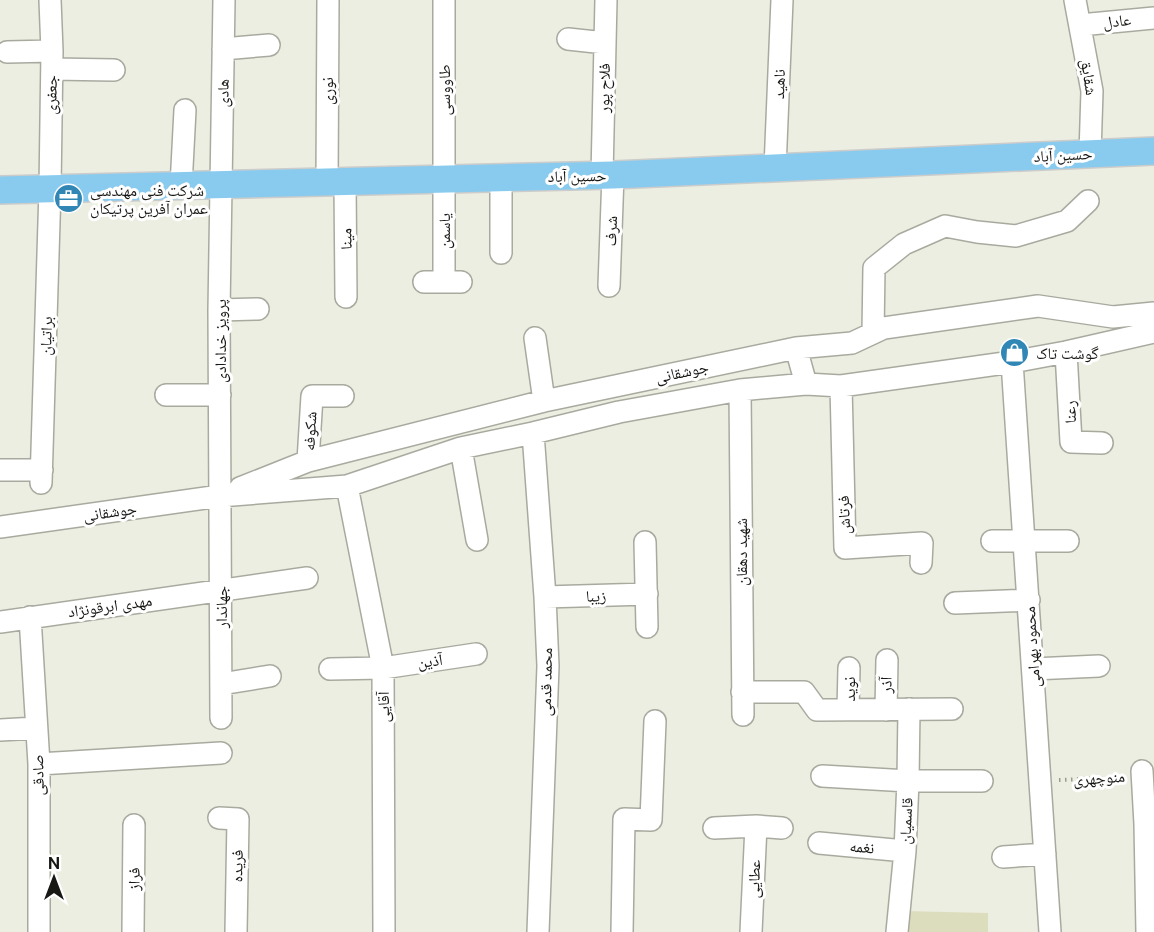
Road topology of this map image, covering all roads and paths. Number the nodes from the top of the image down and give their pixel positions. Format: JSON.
{"nodes":[{"id":1,"x":50,"y":0,"type":"edge"},
{"id":2,"x":224,"y":0,"type":"edge"},
{"id":3,"x":328,"y":0,"type":"edge"},
{"id":4,"x":444,"y":0,"type":"edge"},
{"id":5,"x":606,"y":0,"type":"edge"},
{"id":6,"x":782,"y":0,"type":"edge"},
{"id":7,"x":1075,"y":0,"type":"edge"},
{"id":8,"x":1154,"y":18,"type":"edge"},
{"id":9,"x":1080,"y":25,"type":"junction"},
{"id":10,"x":568,"y":39,"type":"dead end"},
{"id":11,"x":605,"y":43,"type":"junction"},
{"id":12,"x":269,"y":45,"type":"dead end"},
{"id":13,"x":223,"y":49,"type":"junction"},
{"id":14,"x":8,"y":52,"type":"dead end"},
{"id":15,"x":52,"y":60,"type":"junction"},
{"id":16,"x":114,"y":70,"type":"dead end"},
{"id":17,"x":185,"y":110,"type":"dead end"},
{"id":18,"x":1154,"y":151,"type":"edge"},
{"id":19,"x":1090,"y":154,"type":"junction"},
{"id":20,"x":775,"y":168,"type":"junction"},
{"id":21,"x":607,"y":175,"type":"junction"},
{"id":22,"x":501,"y":178,"type":"junction"},
{"id":23,"x":444,"y":179,"type":"junction"},
{"id":24,"x":336,"y":182,"type":"junction"},
{"id":25,"x":221,"y":185,"type":"junction"},
{"id":26,"x":181,"y":186,"type":"junction"},
{"id":27,"x":50,"y":189,"type":"junction"},
{"id":28,"x":0,"y":190,"type":"edge"},
{"id":29,"x":1088,"y":201,"type":"dead end"},
{"id":30,"x":501,"y":253,"type":"dead end"},
{"id":31,"x":443,"y":282,"type":"dead end"},
{"id":32,"x":609,"y":286,"type":"dead end"},
{"id":33,"x":346,"y":297,"type":"dead end"},
{"id":34,"x":258,"y":309,"type":"dead end"},
{"id":35,"x":219,"y":310,"type":"junction"},
{"id":36,"x":1154,"y":313,"type":"edge"},
{"id":37,"x":1154,"y":332,"type":"edge"},
{"id":38,"x":873,"y":333,"type":"junction"},
{"id":39,"x":535,"y":338,"type":"dead end"},
{"id":40,"x":796,"y":348,"type":"junction"},
{"id":41,"x":1066,"y":352,"type":"junction"},
{"id":42,"x":1012,"y":362,"type":"junction"},
{"id":43,"x":806,"y":384,"type":"junction"},
{"id":44,"x":841,"y":386,"type":"junction"},
{"id":45,"x":614,"y":387,"type":"junction"},
{"id":46,"x":740,"y":390,"type":"junction"},
{"id":47,"x":166,"y":395,"type":"dead end"},
{"id":48,"x":220,"y":395,"type":"junction"},
{"id":49,"x":343,"y":396,"type":"dead end"},
{"id":50,"x":543,"y":401,"type":"junction"},
{"id":51,"x":619,"y":412,"type":"junction"},
{"id":52,"x":533,"y":433,"type":"junction"},
{"id":53,"x":1102,"y":443,"type":"dead end"},
{"id":54,"x":461,"y":448,"type":"junction"},
{"id":55,"x":308,"y":461,"type":"junction"},
{"id":56,"x":1,"y":470,"type":"edge"},
{"id":57,"x":346,"y":486,"type":"junction"},
{"id":58,"x":220,"y":496,"type":"junction"},
{"id":59,"x":0,"y":527,"type":"edge"},
{"id":60,"x":477,"y":540,"type":"dead end"},
{"id":61,"x":1068,"y":541,"type":"dead end"},
{"id":62,"x":645,"y":542,"type":"dead end"},
{"id":63,"x":992,"y":542,"type":"dead end"},
{"id":64,"x":1025,"y":542,"type":"junction"},
{"id":65,"x":921,"y":563,"type":"dead end"},
{"id":66,"x":307,"y":578,"type":"dead end"},
{"id":67,"x":221,"y":591,"type":"junction"},
{"id":68,"x":647,"y":594,"type":"junction"},
{"id":69,"x":545,"y":597,"type":"junction"},
{"id":70,"x":1029,"y":600,"type":"junction"},
{"id":71,"x":955,"y":603,"type":"dead end"},
{"id":72,"x":30,"y":618,"type":"junction"},
{"id":73,"x":0,"y":622,"type":"edge"},
{"id":74,"x":647,"y":627,"type":"dead end"},
{"id":75,"x":476,"y":654,"type":"dead end"},
{"id":76,"x":887,"y":660,"type":"dead end"},
{"id":77,"x":1098,"y":666,"type":"dead end"},
{"id":78,"x":383,"y":668,"type":"junction"},
{"id":79,"x":849,"y":668,"type":"dead end"},
{"id":80,"x":330,"y":669,"type":"dead end"},
{"id":81,"x":1033,"y":669,"type":"junction"},
{"id":82,"x":270,"y":676,"type":"dead end"},
{"id":83,"x":221,"y":684,"type":"junction"},
{"id":84,"x":742,"y":692,"type":"junction"},
{"id":85,"x":909,"y":709,"type":"junction"},
{"id":86,"x":952,"y":709,"type":"dead end"},
{"id":87,"x":848,"y":710,"type":"junction"},
{"id":88,"x":886,"y":710,"type":"junction"},
{"id":89,"x":743,"y":715,"type":"dead end"},
{"id":90,"x":221,"y":718,"type":"dead end"},
{"id":91,"x":655,"y":721,"type":"dead end"},
{"id":92,"x":36,"y":728,"type":"junction"},
{"id":93,"x":0,"y":730,"type":"edge"},
{"id":94,"x":221,"y":753,"type":"dead end"},
{"id":95,"x":39,"y":764,"type":"junction"},
{"id":96,"x":1142,"y":771,"type":"edge"},
{"id":97,"x":822,"y":776,"type":"dead end"},
{"id":98,"x":908,"y":781,"type":"junction"},
{"id":99,"x":982,"y":781,"type":"dead end"},
{"id":100,"x":1041,"y":781,"type":"junction"},
{"id":101,"x":219,"y":818,"type":"dead end"},
{"id":102,"x":1150,"y":824,"type":"edge"},
{"id":103,"x":134,"y":825,"type":"dead end"},
{"id":104,"x":756,"y":826,"type":"junction"},
{"id":105,"x":714,"y":828,"type":"dead end"},
{"id":106,"x":782,"y":828,"type":"dead end"},
{"id":107,"x":819,"y":843,"type":"dead end"},
{"id":108,"x":905,"y":851,"type":"junction"},
{"id":109,"x":1045,"y":854,"type":"junction"},
{"id":110,"x":1004,"y":857,"type":"dead end"},
{"id":111,"x":1150,"y":887,"type":"edge"},
{"id":112,"x":39,"y":932,"type":"edge"},
{"id":113,"x":133,"y":932,"type":"edge"},
{"id":114,"x":236,"y":932,"type":"edge"},
{"id":115,"x":384,"y":932,"type":"edge"},
{"id":116,"x":538,"y":932,"type":"edge"},
{"id":117,"x":622,"y":932,"type":"edge"},
{"id":118,"x":751,"y":932,"type":"edge"},
{"id":119,"x":897,"y":932,"type":"edge"},
{"id":120,"x":1050,"y":932,"type":"edge"},
{"id":121,"x":1147,"y":932,"type":"edge"}],
"edges":[{"from":1,"to":15,"type":"street","name":"جعفری"},
{"from":2,"to":13,"type":"street","name":"هادی"},
{"from":3,"to":24,"type":"street","name":"نوری"},
{"from":4,"to":23,"type":"street","name":"طاووسی"},
{"from":5,"to":11,"type":"street","name":"فلاح پور"},
{"from":6,"to":20,"type":"street","name":"ناهید"},
{"from":7,"to":9,"type":"street","name":"شقایق"},
{"from":8,"to":9,"type":"street","name":"عادل"},
{"from":9,"to":19,"type":"street","name":"شقایق"},
{"from":10,"to":11,"type":"street"},
{"from":11,"to":21,"type":"street","name":"فلاح پور"},
{"from":12,"to":13,"type":"street"},
{"from":13,"to":25,"type":"street","name":"هادی"},
{"from":14,"to":15,"type":"street"},
{"from":15,"to":16,"type":"street"},
{"from":15,"to":27,"type":"street","name":"جعفری"},
{"from":17,"to":26,"type":"street"},
{"from":18,"to":19,"type":"main road","name":"حسین آباد"},
{"from":19,"to":20,"type":"main road","name":"حسین آباد"},
{"from":20,"to":21,"type":"main road","name":"حسین آباد"},
{"from":21,"to":22,"type":"main road","name":"حسین آباد"},
{"from":21,"to":32,"type":"street","name":"شرف"},
{"from":22,"to":23,"type":"main road","name":"حسین آباد"},
{"from":22,"to":30,"type":"street"},
{"from":23,"to":24,"type":"main road","name":"حسین آباد"},
{"from":23,"to":31,"type":"street","name":"یاسمن"},
{"from":24,"to":25,"type":"main road","name":"حسین آباد"},
{"from":24,"to":33,"type":"street","name":"مینا"},
{"from":25,"to":26,"type":"main road","name":"حسین آباد"},
{"from":25,"to":35,"type":"street","name":"پرویز خدادادی"},
{"from":26,"to":27,"type":"main road","name":"حسین آباد"},
{"from":27,"to":28,"type":"main road","name":"حسین آباد"},
{"from":27,"to":56,"type":"street","name":"براتیان"},
{"from":29,"to":38,"type":"street"},
{"from":34,"to":35,"type":"street"},
{"from":35,"to":48,"type":"street","name":"پرویز خدادادی"},
{"from":36,"to":38,"type":"street","name":"جوشقانی"},
{"from":37,"to":41,"type":"street","name":"جوشقانی"},
{"from":38,"to":40,"type":"street","name":"جوشقانی"},
{"from":39,"to":50,"type":"street"},
{"from":40,"to":43,"type":"street"},
{"from":40,"to":45,"type":"street","name":"جوشقانی"},
{"from":41,"to":42,"type":"street","name":"جوشقانی"},
{"from":41,"to":53,"type":"street","name":"رعنا"},
{"from":42,"to":44,"type":"street","name":"جوشقانی"},
{"from":42,"to":64,"type":"street","name":"محمود بهرامی"},
{"from":43,"to":44,"type":"street","name":"جوشقانی"},
{"from":43,"to":46,"type":"street","name":"جوشقانی"},
{"from":44,"to":65,"type":"street","name":"فرتاش"},
{"from":45,"to":50,"type":"street","name":"جوشقانی"},
{"from":45,"to":51,"type":"street"},
{"from":46,"to":51,"type":"street","name":"جوشقانی"},
{"from":46,"to":84,"type":"street","name":"شهید دهقان"},
{"from":47,"to":48,"type":"street"},
{"from":48,"to":58,"type":"street","name":"پرویز خدادادی"},
{"from":49,"to":55,"type":"street","name":"شکوفه"},
{"from":50,"to":55,"type":"street","name":"جوشقانی"},
{"from":51,"to":52,"type":"street","name":"جوشقانی"},
{"from":52,"to":54,"type":"street","name":"جوشقانی"},
{"from":52,"to":69,"type":"street","name":"محمد قدمی"},
{"from":54,"to":57,"type":"street","name":"جوشقانی"},
{"from":54,"to":60,"type":"street"},
{"from":55,"to":58,"type":"street","name":"جوشقانی"},
{"from":57,"to":58,"type":"street","name":"جوشقانی"},
{"from":57,"to":78,"type":"street","name":"آقایی"},
{"from":58,"to":59,"type":"street","name":"جوشقانی"},
{"from":58,"to":67,"type":"street","name":"جهاندار"},
{"from":61,"to":64,"type":"street"},
{"from":62,"to":68,"type":"street"},
{"from":63,"to":64,"type":"street"},
{"from":64,"to":70,"type":"street","name":"محمود بهرامی"},
{"from":66,"to":67,"type":"street","name":"مهدی ابرقونژاد"},
{"from":67,"to":72,"type":"street","name":"مهدی ابرقونژاد"},
{"from":67,"to":83,"type":"street","name":"جهاندار"},
{"from":68,"to":69,"type":"street","name":"زیبا"},
{"from":68,"to":74,"type":"street"},
{"from":69,"to":116,"type":"street","name":"محمد قدمی"},
{"from":70,"to":71,"type":"street"},
{"from":70,"to":81,"type":"street","name":"محمود بهرامی"},
{"from":72,"to":73,"type":"street","name":"مهدی ابرقونژاد"},
{"from":72,"to":92,"type":"street","name":"صادقی"},
{"from":75,"to":78,"type":"street","name":"آذین"},
{"from":76,"to":88,"type":"street","name":"آذر"},
{"from":77,"to":81,"type":"street"},
{"from":78,"to":80,"type":"street","name":"آذین"},
{"from":78,"to":115,"type":"street","name":"آقایی"},
{"from":79,"to":87,"type":"street","name":"نوید"},
{"from":81,"to":100,"type":"street","name":"محمود بهرامی"},
{"from":82,"to":83,"type":"street"},
{"from":83,"to":90,"type":"street","name":"جهاندار"},
{"from":84,"to":87,"type":"street"},
{"from":84,"to":89,"type":"street","name":"شهید دهقان"},
{"from":85,"to":86,"type":"street"},
{"from":85,"to":88,"type":"street"},
{"from":85,"to":98,"type":"street","name":"قاسمیان"},
{"from":87,"to":88,"type":"street"},
{"from":91,"to":117,"type":"street"},
{"from":92,"to":93,"type":"street"},
{"from":92,"to":95,"type":"street","name":"صادقی"},
{"from":94,"to":95,"type":"street"},
{"from":95,"to":112,"type":"street","name":"صادقی"},
{"from":96,"to":100,"type":"path","name":"منوچهری"},
{"from":96,"to":102,"type":"street"},
{"from":97,"to":98,"type":"street"},
{"from":98,"to":99,"type":"street"},
{"from":98,"to":108,"type":"street","name":"قاسمیان"},
{"from":100,"to":109,"type":"street","name":"محمود بهرامی"},
{"from":101,"to":114,"type":"street","name":"فریده"},
{"from":102,"to":111,"type":"street"},
{"from":103,"to":113,"type":"street","name":"فراز"},
{"from":104,"to":105,"type":"street"},
{"from":104,"to":106,"type":"street"},
{"from":104,"to":118,"type":"street","name":"عطایی"},
{"from":107,"to":108,"type":"street","name":"نغمه"},
{"from":108,"to":119,"type":"street","name":"قاسمیان"},
{"from":109,"to":110,"type":"street"},
{"from":109,"to":120,"type":"street","name":"محمود بهرامی"},
{"from":111,"to":121,"type":"street"}]}
